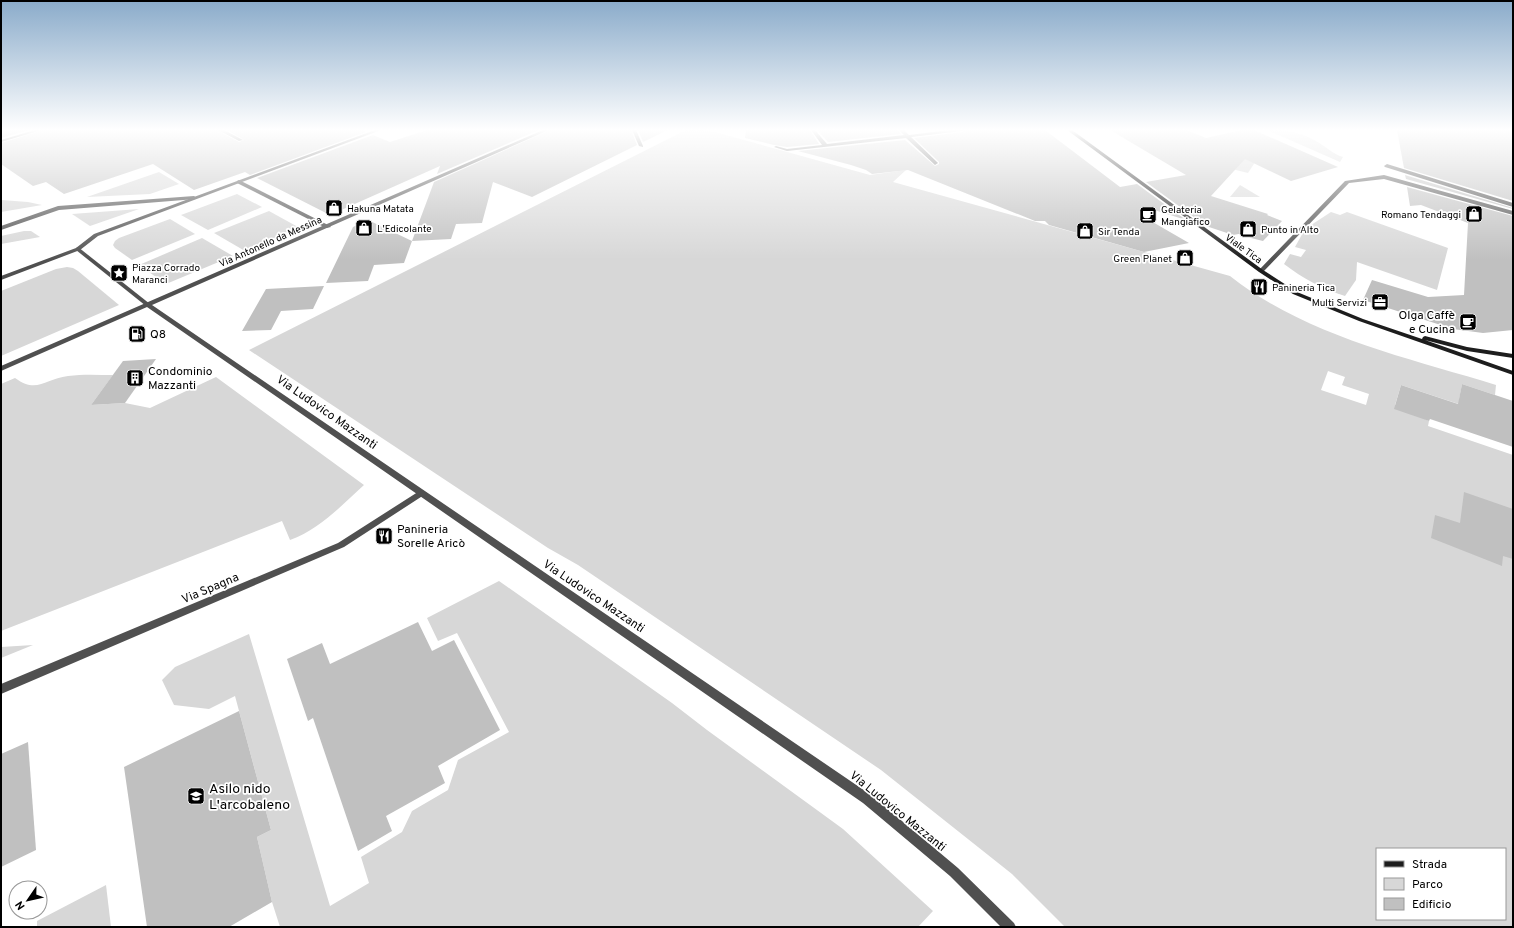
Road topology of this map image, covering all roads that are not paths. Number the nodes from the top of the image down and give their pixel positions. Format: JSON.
{"nodes":[{"id":1,"x":262,"y":173,"type":"edge"},
{"id":2,"x":449,"y":173,"type":"edge"},
{"id":3,"x":1127,"y":173,"type":"edge"},
{"id":4,"x":1411,"y":173,"type":"edge"},
{"id":5,"x":239,"y":182,"type":"junction"},
{"id":6,"x":194,"y":198,"type":"junction"},
{"id":7,"x":1513,"y":205,"type":"edge"},
{"id":8,"x":1513,"y":212,"type":"edge"},
{"id":9,"x":328,"y":227,"type":"junction"},
{"id":10,"x":1,"y":228,"type":"edge"},
{"id":11,"x":78,"y":249,"type":"junction"},
{"id":12,"x":1261,"y":271,"type":"junction"},
{"id":13,"x":1,"y":278,"type":"edge"},
{"id":14,"x":148,"y":305,"type":"junction"},
{"id":15,"x":1361,"y":320,"type":"junction"},
{"id":16,"x":1513,"y":356,"type":"edge"},
{"id":17,"x":1,"y":369,"type":"edge"},
{"id":18,"x":1513,"y":373,"type":"edge"},
{"id":19,"x":421,"y":493,"type":"junction"},
{"id":20,"x":1,"y":689,"type":"edge"},
{"id":21,"x":1010,"y":927,"type":"edge"}],
"edges":[{"from":1,"to":5,"type":"street"},
{"from":2,"to":9,"type":"street","name":"Via Antonello da Messina"},
{"from":3,"to":12,"type":"main road","name":"Viale Tica"},
{"from":4,"to":7,"type":"street"},
{"from":5,"to":6,"type":"street"},
{"from":5,"to":9,"type":"street"},
{"from":6,"to":10,"type":"street"},
{"from":6,"to":11,"type":"street"},
{"from":8,"to":12,"type":"street"},
{"from":9,"to":14,"type":"street","name":"Via Antonello da Messina"},
{"from":11,"to":13,"type":"street"},
{"from":11,"to":14,"type":"street","name":"Via Ludovico Mazzanti"},
{"from":12,"to":15,"type":"main road","name":"Viale Tica"},
{"from":14,"to":17,"type":"street","name":"Via Antonello da Messina"},
{"from":14,"to":19,"type":"street","name":"Via Ludovico Mazzanti"},
{"from":15,"to":16,"type":"main road"},
{"from":15,"to":18,"type":"main road"},
{"from":19,"to":20,"type":"street","name":"Via Spagna"},
{"from":19,"to":21,"type":"street","name":"Via Ludovico Mazzanti"}]}
